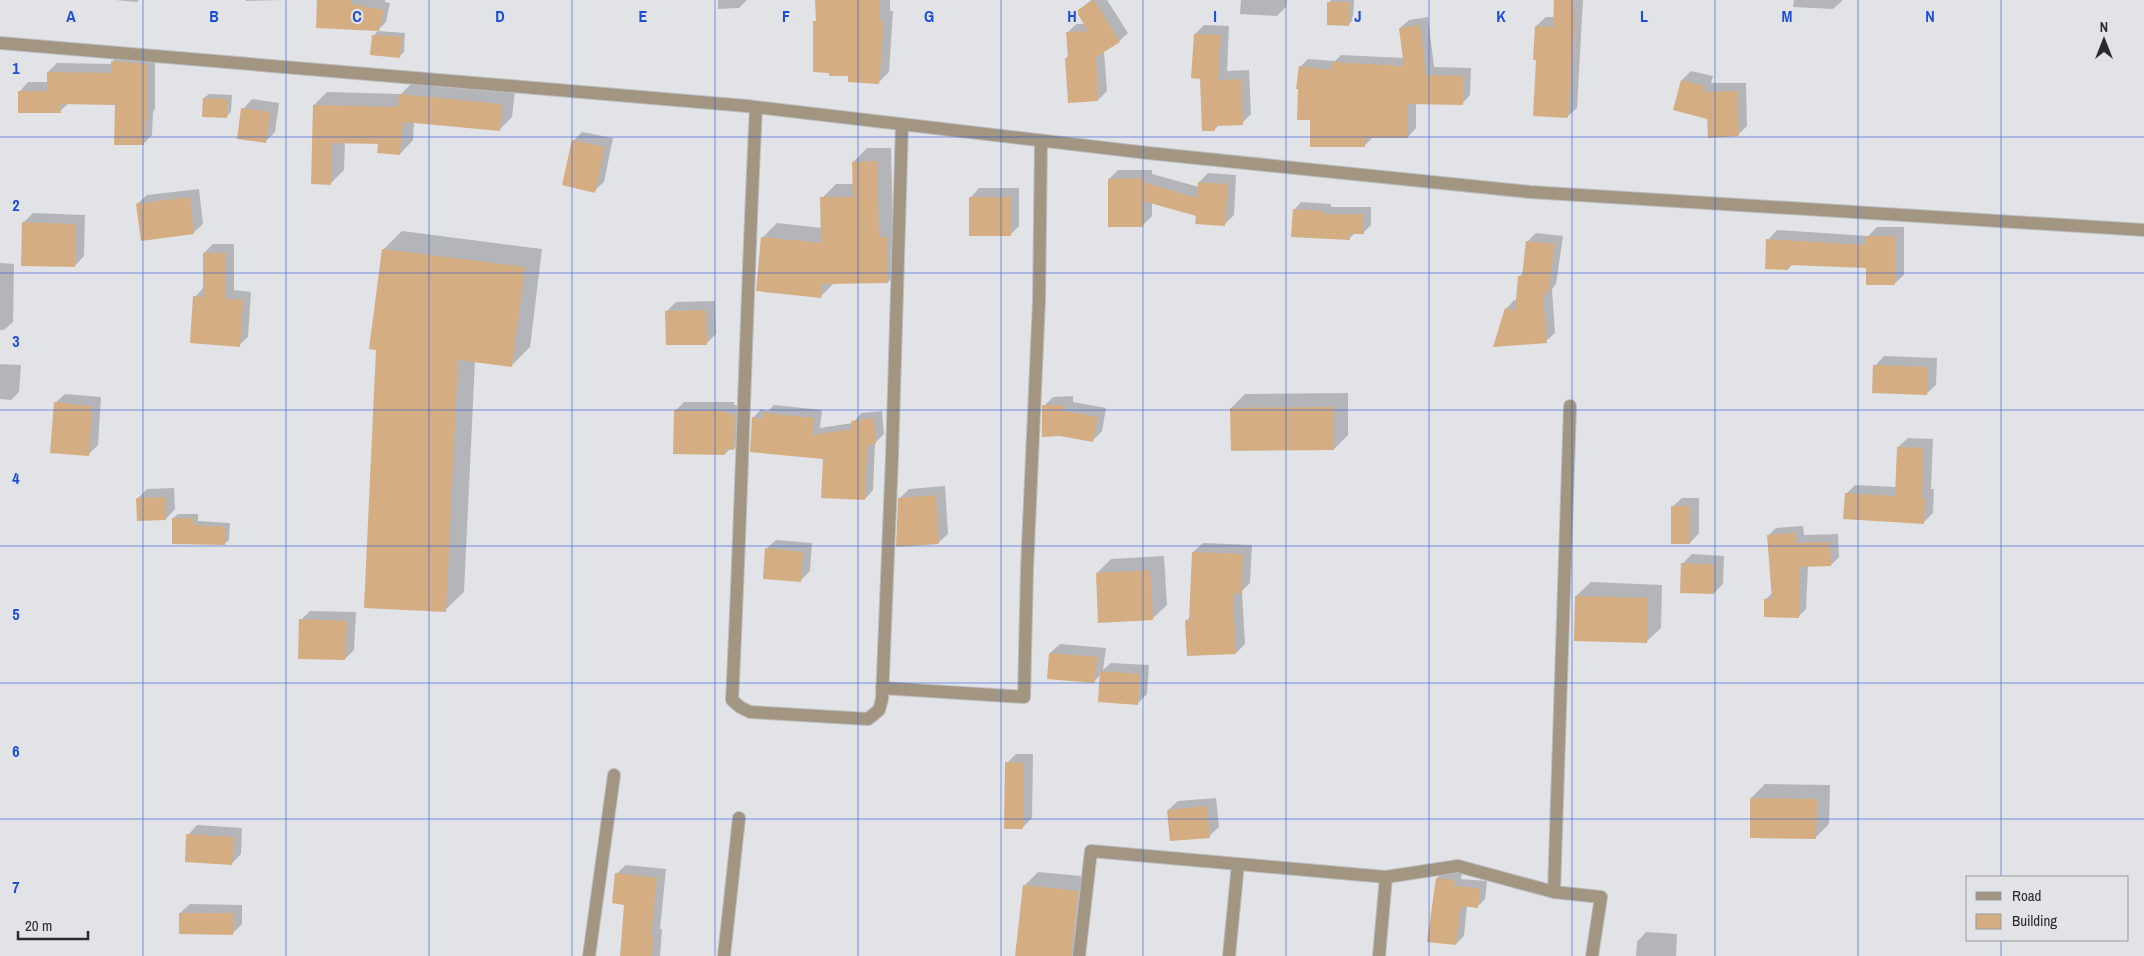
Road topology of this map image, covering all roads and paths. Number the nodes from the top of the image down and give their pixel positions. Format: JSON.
{"nodes":[{"id":1,"x":0,"y":43,"type":"edge"},
{"id":2,"x":756,"y":108,"type":"junction"},
{"id":3,"x":902,"y":124,"type":"junction"},
{"id":4,"x":1041,"y":141,"type":"junction"},
{"id":5,"x":2144,"y":230,"type":"edge"},
{"id":6,"x":1570,"y":406,"type":"dead end"},
{"id":7,"x":882,"y":688,"type":"junction"},
{"id":8,"x":614,"y":775,"type":"dead end"},
{"id":9,"x":739,"y":818,"type":"dead end"},
{"id":10,"x":1238,"y":864,"type":"junction"},
{"id":11,"x":1386,"y":877,"type":"junction"},
{"id":12,"x":1554,"y":892,"type":"junction"},
{"id":13,"x":589,"y":956,"type":"edge"},
{"id":14,"x":724,"y":956,"type":"edge"},
{"id":15,"x":1079,"y":956,"type":"edge"},
{"id":16,"x":1229,"y":956,"type":"edge"},
{"id":17,"x":1378,"y":956,"type":"edge"},
{"id":18,"x":1592,"y":956,"type":"edge"}],
"edges":[{"from":1,"to":2,"type":"street"},
{"from":2,"to":3,"type":"street"},
{"from":2,"to":7,"type":"street"},
{"from":3,"to":4,"type":"street"},
{"from":3,"to":7,"type":"street"},
{"from":4,"to":5,"type":"street"},
{"from":4,"to":7,"type":"street"},
{"from":6,"to":12,"type":"street"},
{"from":8,"to":13,"type":"street"},
{"from":9,"to":14,"type":"street"},
{"from":10,"to":11,"type":"street"},
{"from":10,"to":15,"type":"street"},
{"from":10,"to":16,"type":"street"},
{"from":11,"to":12,"type":"street"},
{"from":11,"to":17,"type":"street"},
{"from":12,"to":18,"type":"street"}]}
